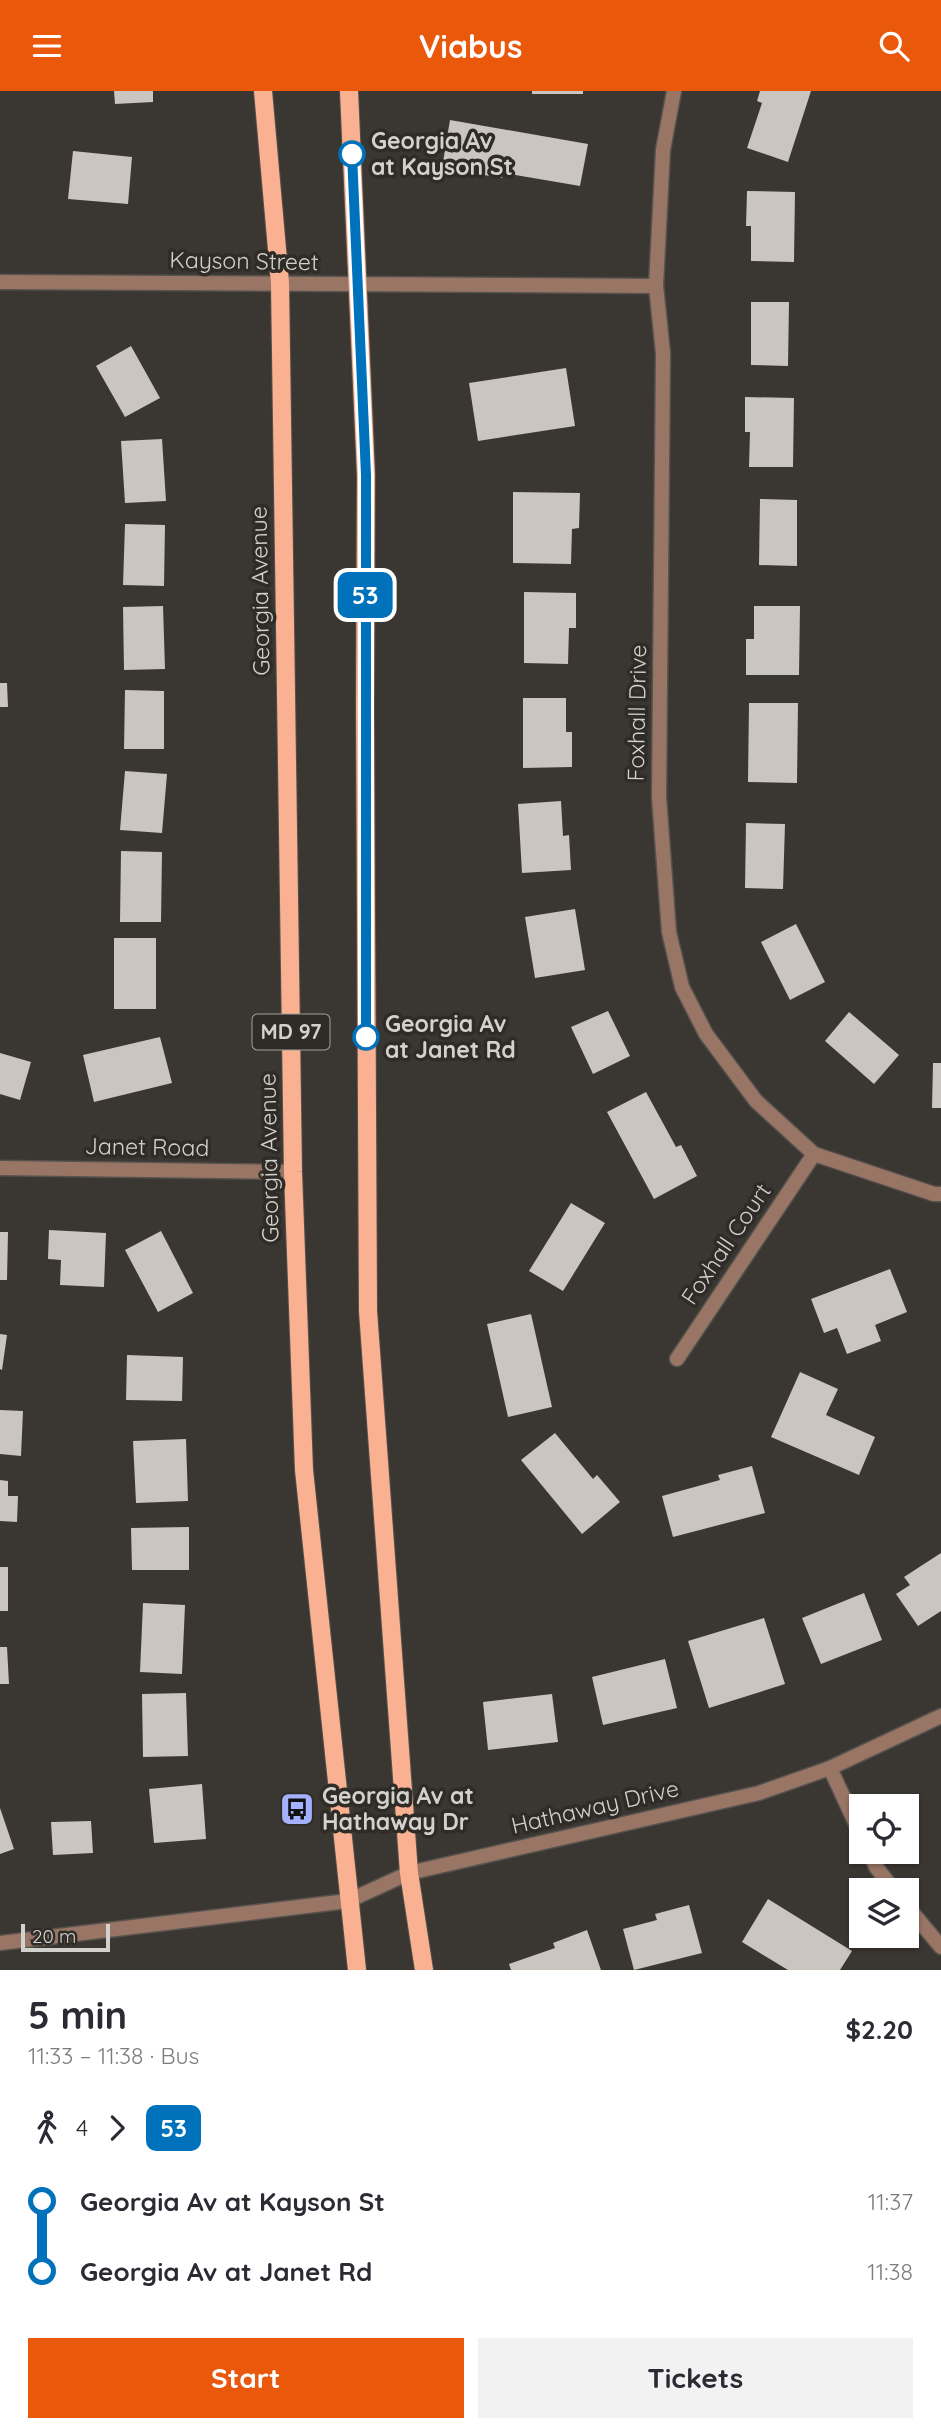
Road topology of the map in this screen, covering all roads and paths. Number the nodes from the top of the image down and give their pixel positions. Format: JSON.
{"nodes":[{"id":1,"x":263,"y":91,"type":"edge"},
{"id":2,"x":349,"y":91,"type":"edge"},
{"id":3,"x":674,"y":91,"type":"edge"},
{"id":4,"x":0,"y":282,"type":"edge"},
{"id":5,"x":280,"y":283,"type":"junction"},
{"id":6,"x":359,"y":285,"type":"junction"},
{"id":7,"x":656,"y":286,"type":"junction"},
{"id":8,"x":814,"y":1154,"type":"junction"},
{"id":9,"x":0,"y":1168,"type":"edge"},
{"id":10,"x":293,"y":1172,"type":"junction"},
{"id":11,"x":941,"y":1194,"type":"edge"},
{"id":12,"x":677,"y":1359,"type":"dead end"},
{"id":13,"x":941,"y":1716,"type":"edge"},
{"id":14,"x":830,"y":1768,"type":"junction"},
{"id":15,"x":849,"y":1809,"type":"edge"},
{"id":16,"x":409,"y":1873,"type":"junction"},
{"id":17,"x":348,"y":1901,"type":"junction"},
{"id":18,"x":919,"y":1921,"type":"edge"},
{"id":19,"x":0,"y":1943,"type":"edge"},
{"id":20,"x":941,"y":1947,"type":"edge"},
{"id":21,"x":357,"y":1970,"type":"edge"},
{"id":22,"x":424,"y":1970,"type":"edge"}],
"edges":[{"from":1,"to":5,"type":"main road","name":"Georgia Avenue","number":"MD 97"},
{"from":2,"to":6,"type":"main road"},
{"from":3,"to":7,"type":"street","name":"Foxhall Drive"},
{"from":4,"to":5,"type":"street","name":"Kayson Street"},
{"from":5,"to":6,"type":"street","name":"Kayson Street"},
{"from":5,"to":10,"type":"main road","name":"Georgia Avenue","number":"MD 97"},
{"from":6,"to":7,"type":"street","name":"Kayson Street"},
{"from":6,"to":16,"type":"main road"},
{"from":7,"to":8,"type":"street","name":"Foxhall Drive"},
{"from":8,"to":11,"type":"street","name":"Foxhall Drive"},
{"from":8,"to":12,"type":"street","name":"Foxhall Court"},
{"from":9,"to":10,"type":"street","name":"Janet Road"},
{"from":10,"to":17,"type":"main road","name":"Georgia Avenue","number":"MD 97"},
{"from":13,"to":14,"type":"street","name":"Hathaway Drive"},
{"from":14,"to":15,"type":"street"},
{"from":14,"to":16,"type":"street","name":"Hathaway Drive"},
{"from":16,"to":17,"type":"street","name":"Hathaway Drive"},
{"from":16,"to":22,"type":"main road"},
{"from":17,"to":19,"type":"street","name":"Hathaway Drive"},
{"from":17,"to":21,"type":"main road","name":"Georgia Avenue","number":"MD 97"},
{"from":18,"to":20,"type":"street"}]}
